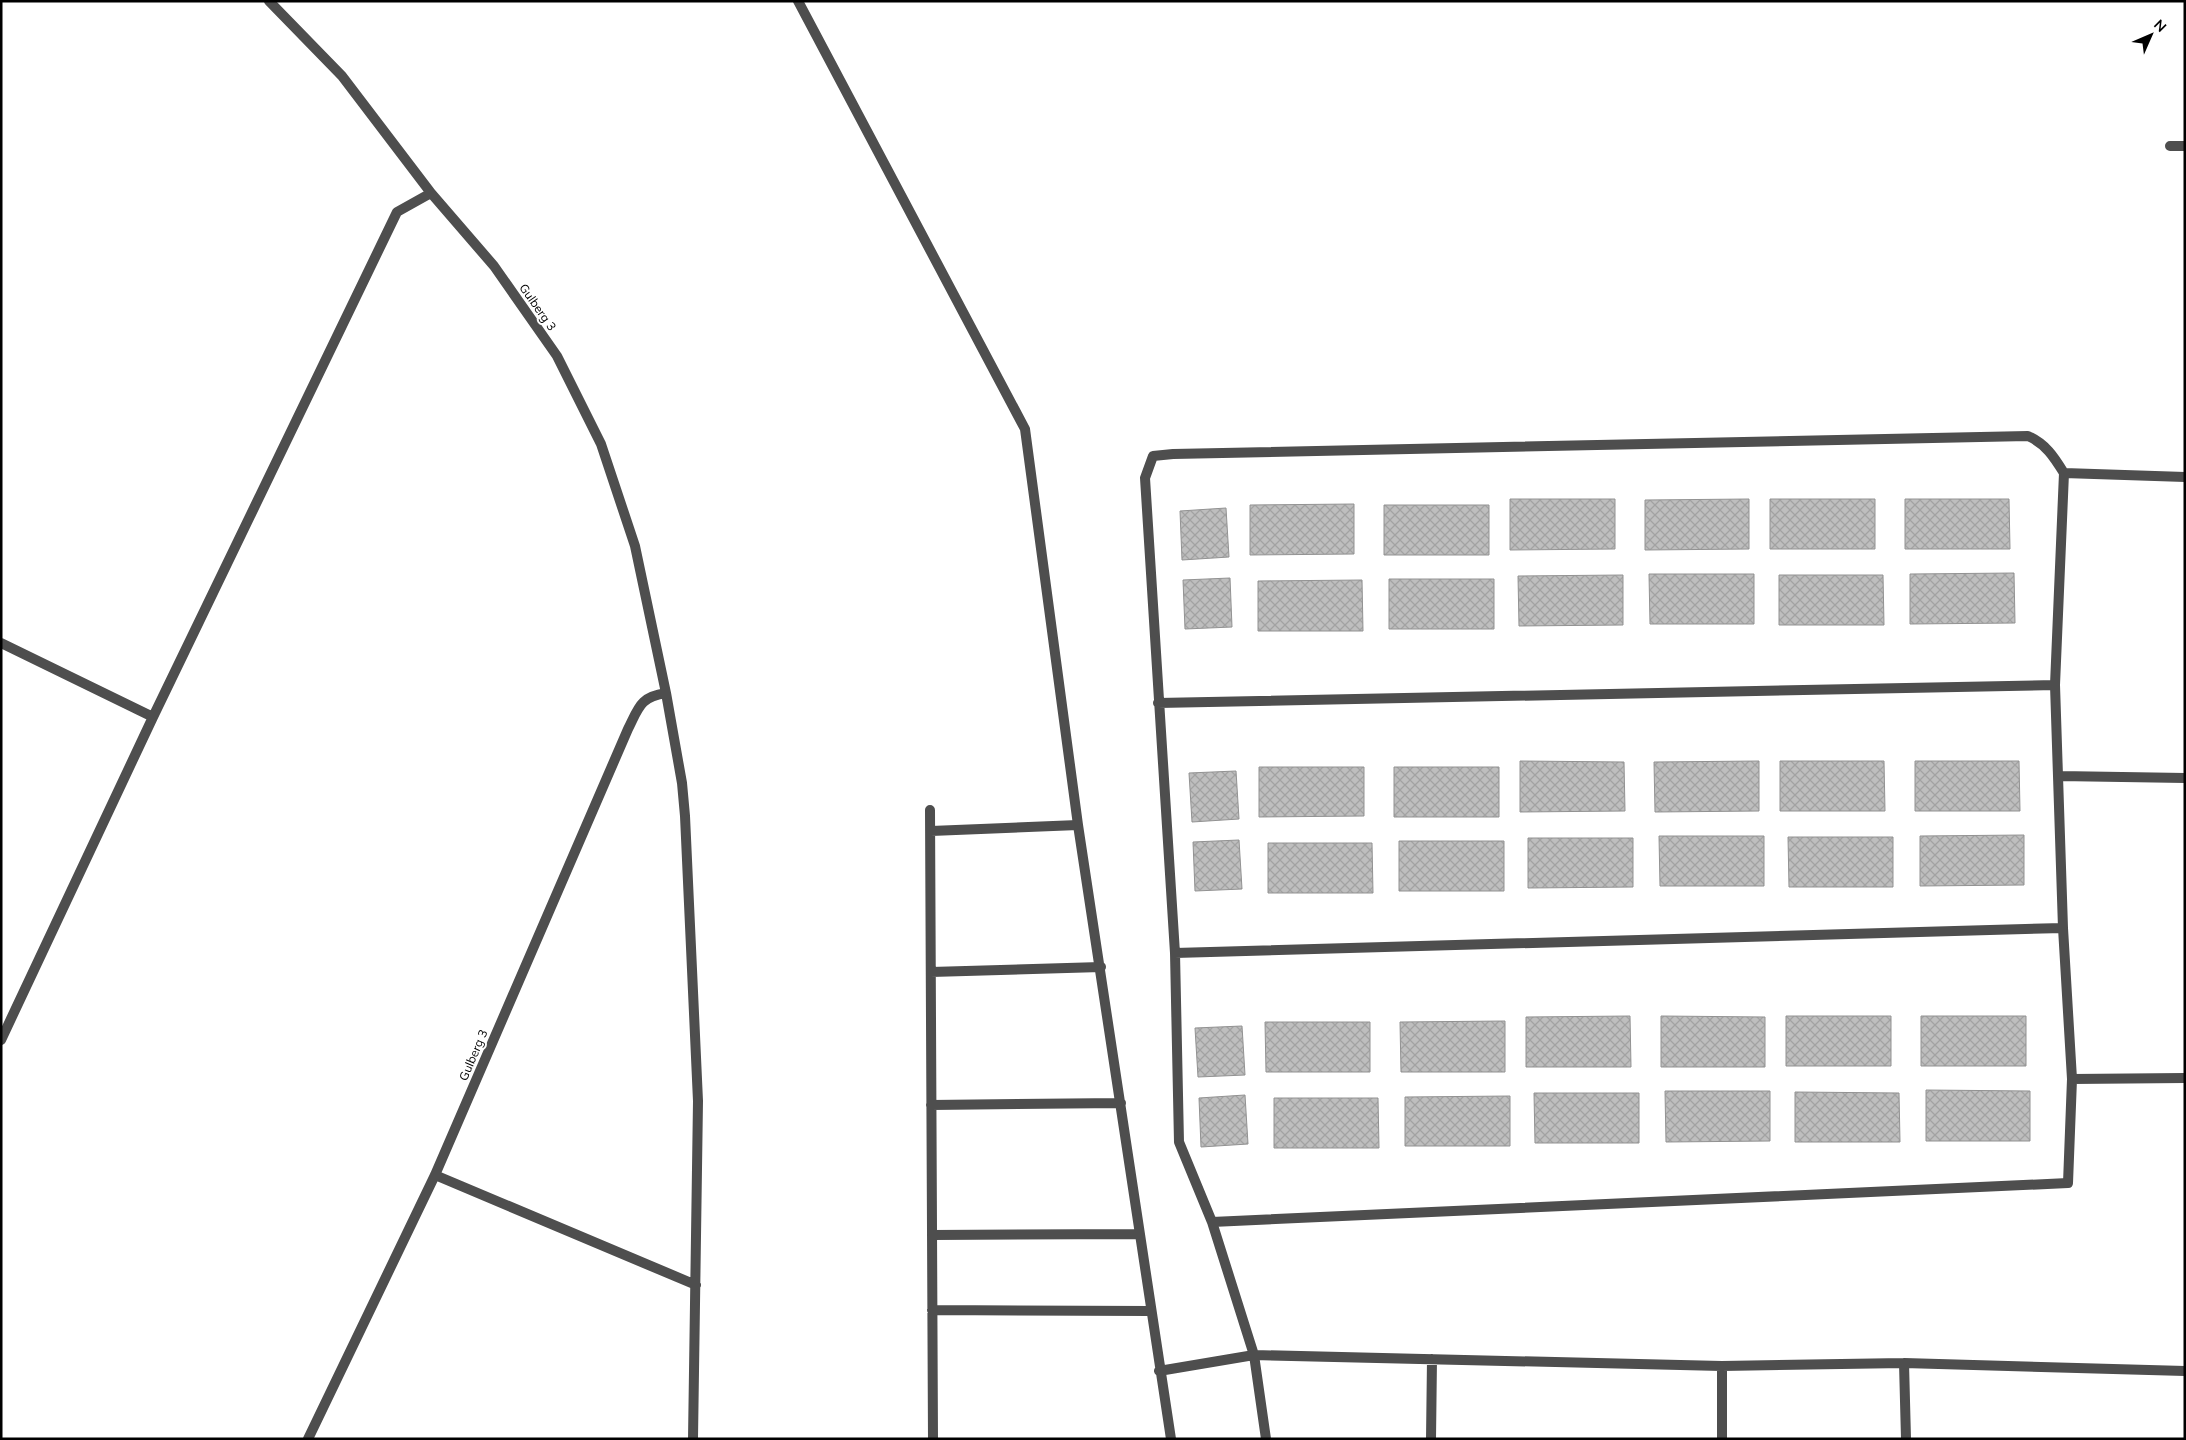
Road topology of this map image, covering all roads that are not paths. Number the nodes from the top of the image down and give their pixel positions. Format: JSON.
{"nodes":[{"id":1,"x":269,"y":1,"type":"edge"},
{"id":2,"x":798,"y":1,"type":"edge"},
{"id":3,"x":2170,"y":146,"type":"dead end"},
{"id":4,"x":2185,"y":146,"type":"edge"},
{"id":5,"x":432,"y":192,"type":"junction"},
{"id":6,"x":2064,"y":473,"type":"junction"},
{"id":7,"x":2185,"y":477,"type":"edge"},
{"id":8,"x":1,"y":643,"type":"edge"},
{"id":9,"x":2056,"y":685,"type":"junction"},
{"id":10,"x":666,"y":693,"type":"junction"},
{"id":11,"x":1158,"y":703,"type":"junction"},
{"id":12,"x":153,"y":717,"type":"junction"},
{"id":13,"x":2059,"y":776,"type":"junction"},
{"id":14,"x":2185,"y":778,"type":"edge"},
{"id":15,"x":930,"y":810,"type":"dead end"},
{"id":16,"x":1078,"y":825,"type":"junction"},
{"id":17,"x":931,"y":831,"type":"junction"},
{"id":18,"x":2063,"y":928,"type":"junction"},
{"id":19,"x":1175,"y":953,"type":"junction"},
{"id":20,"x":1101,"y":967,"type":"junction"},
{"id":21,"x":931,"y":972,"type":"junction"},
{"id":22,"x":1,"y":1040,"type":"edge"},
{"id":23,"x":2185,"y":1078,"type":"edge"},
{"id":24,"x":2072,"y":1079,"type":"junction"},
{"id":25,"x":1121,"y":1103,"type":"junction"},
{"id":26,"x":932,"y":1105,"type":"junction"},
{"id":27,"x":435,"y":1174,"type":"junction"},
{"id":28,"x":1212,"y":1222,"type":"junction"},
{"id":29,"x":1140,"y":1234,"type":"junction"},
{"id":30,"x":932,"y":1235,"type":"junction"},
{"id":31,"x":696,"y":1285,"type":"junction"},
{"id":32,"x":932,"y":1310,"type":"junction"},
{"id":33,"x":1150,"y":1312,"type":"junction"},
{"id":34,"x":1254,"y":1355,"type":"junction"},
{"id":35,"x":1432,"y":1359,"type":"junction"},
{"id":36,"x":1904,"y":1363,"type":"junction"},
{"id":37,"x":1722,"y":1366,"type":"junction"},
{"id":38,"x":1159,"y":1371,"type":"junction"},
{"id":39,"x":2185,"y":1371,"type":"edge"},
{"id":40,"x":308,"y":1439,"type":"edge"},
{"id":41,"x":693,"y":1439,"type":"edge"},
{"id":42,"x":933,"y":1439,"type":"edge"},
{"id":43,"x":1171,"y":1439,"type":"edge"},
{"id":44,"x":1266,"y":1439,"type":"edge"},
{"id":45,"x":1430,"y":1439,"type":"edge"},
{"id":46,"x":1722,"y":1439,"type":"edge"},
{"id":47,"x":1906,"y":1439,"type":"edge"}],
"edges":[{"from":1,"to":5,"type":"street","name":"Gulberg 3"},
{"from":2,"to":16,"type":"street"},
{"from":3,"to":4,"type":"street"},
{"from":5,"to":10,"type":"street","name":"Gulberg 3"},
{"from":5,"to":12,"type":"street"},
{"from":6,"to":7,"type":"street"},
{"from":6,"to":9,"type":"street"},
{"from":6,"to":11,"type":"street"},
{"from":8,"to":12,"type":"street"},
{"from":9,"to":11,"type":"street"},
{"from":9,"to":13,"type":"street"},
{"from":10,"to":27,"type":"street","name":"Gulberg 3"},
{"from":10,"to":31,"type":"street","name":"Gulberg 3"},
{"from":11,"to":19,"type":"street"},
{"from":12,"to":22,"type":"street"},
{"from":13,"to":14,"type":"street"},
{"from":13,"to":18,"type":"street"},
{"from":15,"to":17,"type":"street"},
{"from":16,"to":17,"type":"street"},
{"from":16,"to":20,"type":"street"},
{"from":17,"to":21,"type":"street"},
{"from":18,"to":19,"type":"street"},
{"from":18,"to":24,"type":"street"},
{"from":19,"to":28,"type":"street"},
{"from":20,"to":21,"type":"street"},
{"from":20,"to":25,"type":"street"},
{"from":21,"to":26,"type":"street"},
{"from":23,"to":24,"type":"street"},
{"from":24,"to":28,"type":"street"},
{"from":25,"to":26,"type":"street"},
{"from":25,"to":29,"type":"street"},
{"from":26,"to":30,"type":"street"},
{"from":27,"to":31,"type":"street"},
{"from":27,"to":40,"type":"street","name":"Gulberg 3"},
{"from":28,"to":34,"type":"street"},
{"from":29,"to":30,"type":"street"},
{"from":29,"to":33,"type":"street"},
{"from":30,"to":32,"type":"street"},
{"from":31,"to":41,"type":"street","name":"Gulberg 3"},
{"from":32,"to":33,"type":"street"},
{"from":32,"to":42,"type":"street"},
{"from":33,"to":38,"type":"street"},
{"from":34,"to":35,"type":"street"},
{"from":34,"to":38,"type":"street"},
{"from":34,"to":44,"type":"street"},
{"from":35,"to":37,"type":"street"},
{"from":35,"to":45,"type":"street"},
{"from":36,"to":37,"type":"street"},
{"from":36,"to":39,"type":"street"},
{"from":36,"to":47,"type":"street"},
{"from":37,"to":46,"type":"street"},
{"from":38,"to":43,"type":"street"}]}
